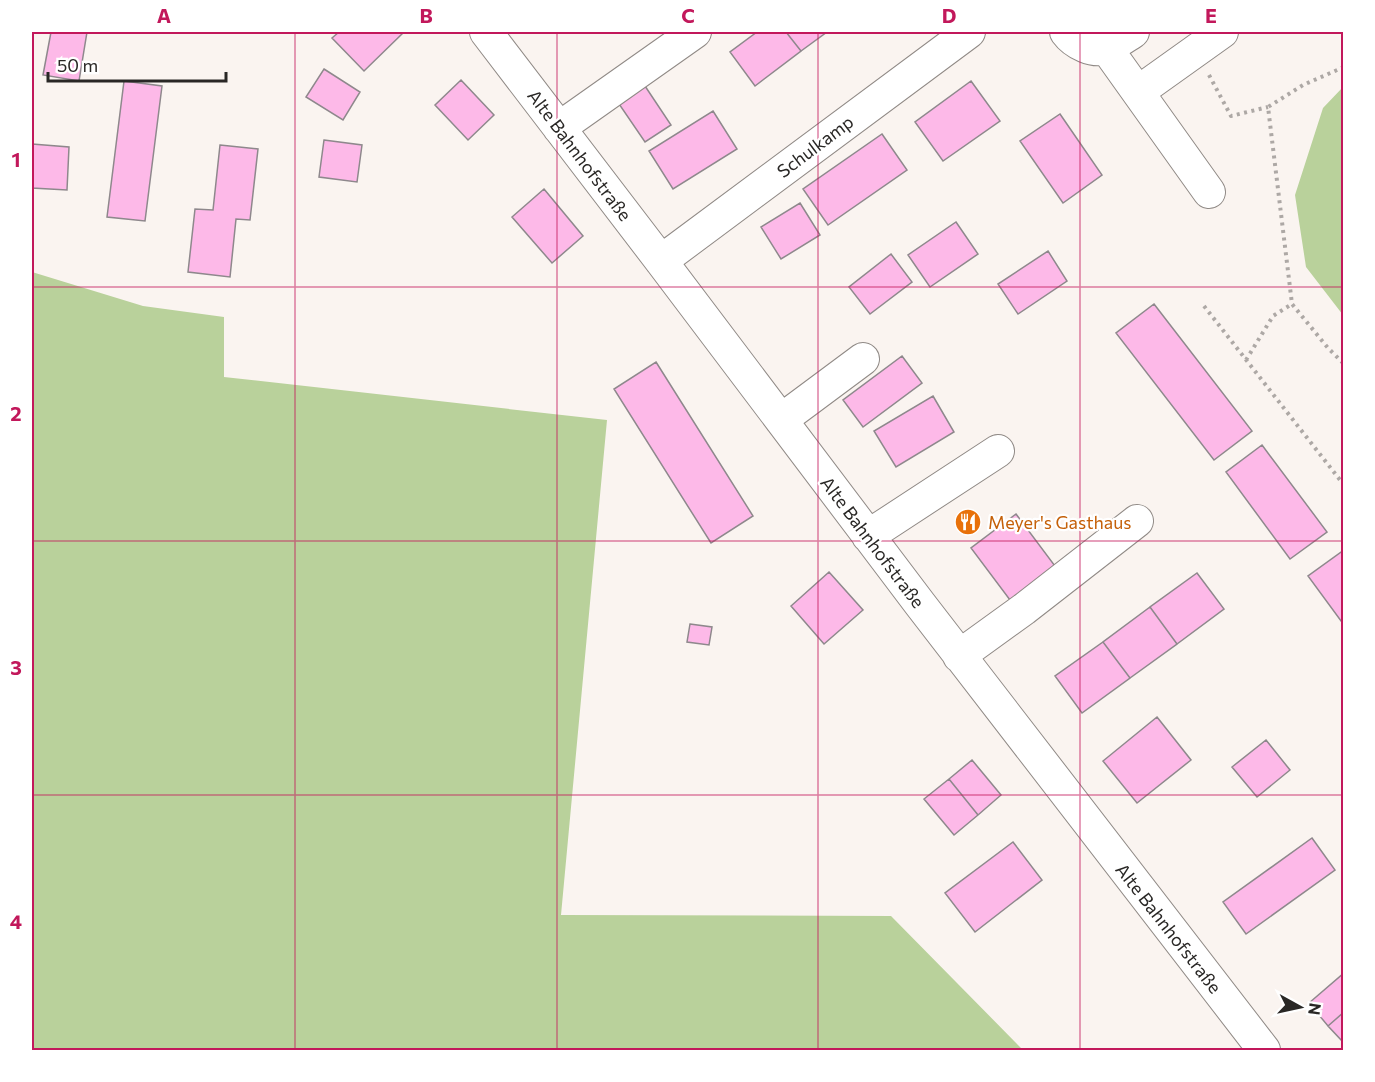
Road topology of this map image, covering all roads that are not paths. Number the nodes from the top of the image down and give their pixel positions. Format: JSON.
{"nodes":[{"id":1,"x":486,"y":32,"type":"edge"},
{"id":2,"x":695,"y":32,"type":"edge"},
{"id":3,"x":969,"y":32,"type":"edge"},
{"id":4,"x":1066,"y":32,"type":"edge"},
{"id":5,"x":1133,"y":32,"type":"edge"},
{"id":6,"x":1222,"y":32,"type":"edge"},
{"id":7,"x":1107,"y":49,"type":"junction"},
{"id":8,"x":1138,"y":92,"type":"junction"},
{"id":9,"x":559,"y":128,"type":"junction"},
{"id":10,"x":1209,"y":192,"type":"dead end"},
{"id":11,"x":661,"y":261,"type":"junction"},
{"id":12,"x":862,"y":358,"type":"dead end"},
{"id":13,"x":781,"y":420,"type":"junction"},
{"id":14,"x":998,"y":451,"type":"dead end"},
{"id":15,"x":1137,"y":521,"type":"dead end"},
{"id":16,"x":868,"y":536,"type":"junction"},
{"id":17,"x":960,"y":656,"type":"junction"},
{"id":18,"x":1264,"y":1050,"type":"edge"}],
"edges":[{"from":1,"to":9,"type":"street","name":"Alte Bahnhofstraße"},
{"from":2,"to":9,"type":"street"},
{"from":3,"to":11,"type":"street","name":"Schulkamp"},
{"from":4,"to":7,"type":"street"},
{"from":5,"to":7,"type":"street"},
{"from":6,"to":8,"type":"street"},
{"from":7,"to":8,"type":"street"},
{"from":8,"to":10,"type":"street"},
{"from":9,"to":11,"type":"street","name":"Alte Bahnhofstraße"},
{"from":11,"to":13,"type":"street","name":"Alte Bahnhofstraße"},
{"from":12,"to":13,"type":"street"},
{"from":13,"to":16,"type":"street","name":"Alte Bahnhofstraße"},
{"from":14,"to":16,"type":"street"},
{"from":15,"to":17,"type":"street"},
{"from":16,"to":17,"type":"street","name":"Alte Bahnhofstraße"},
{"from":17,"to":18,"type":"street","name":"Alte Bahnhofstraße"}]}
